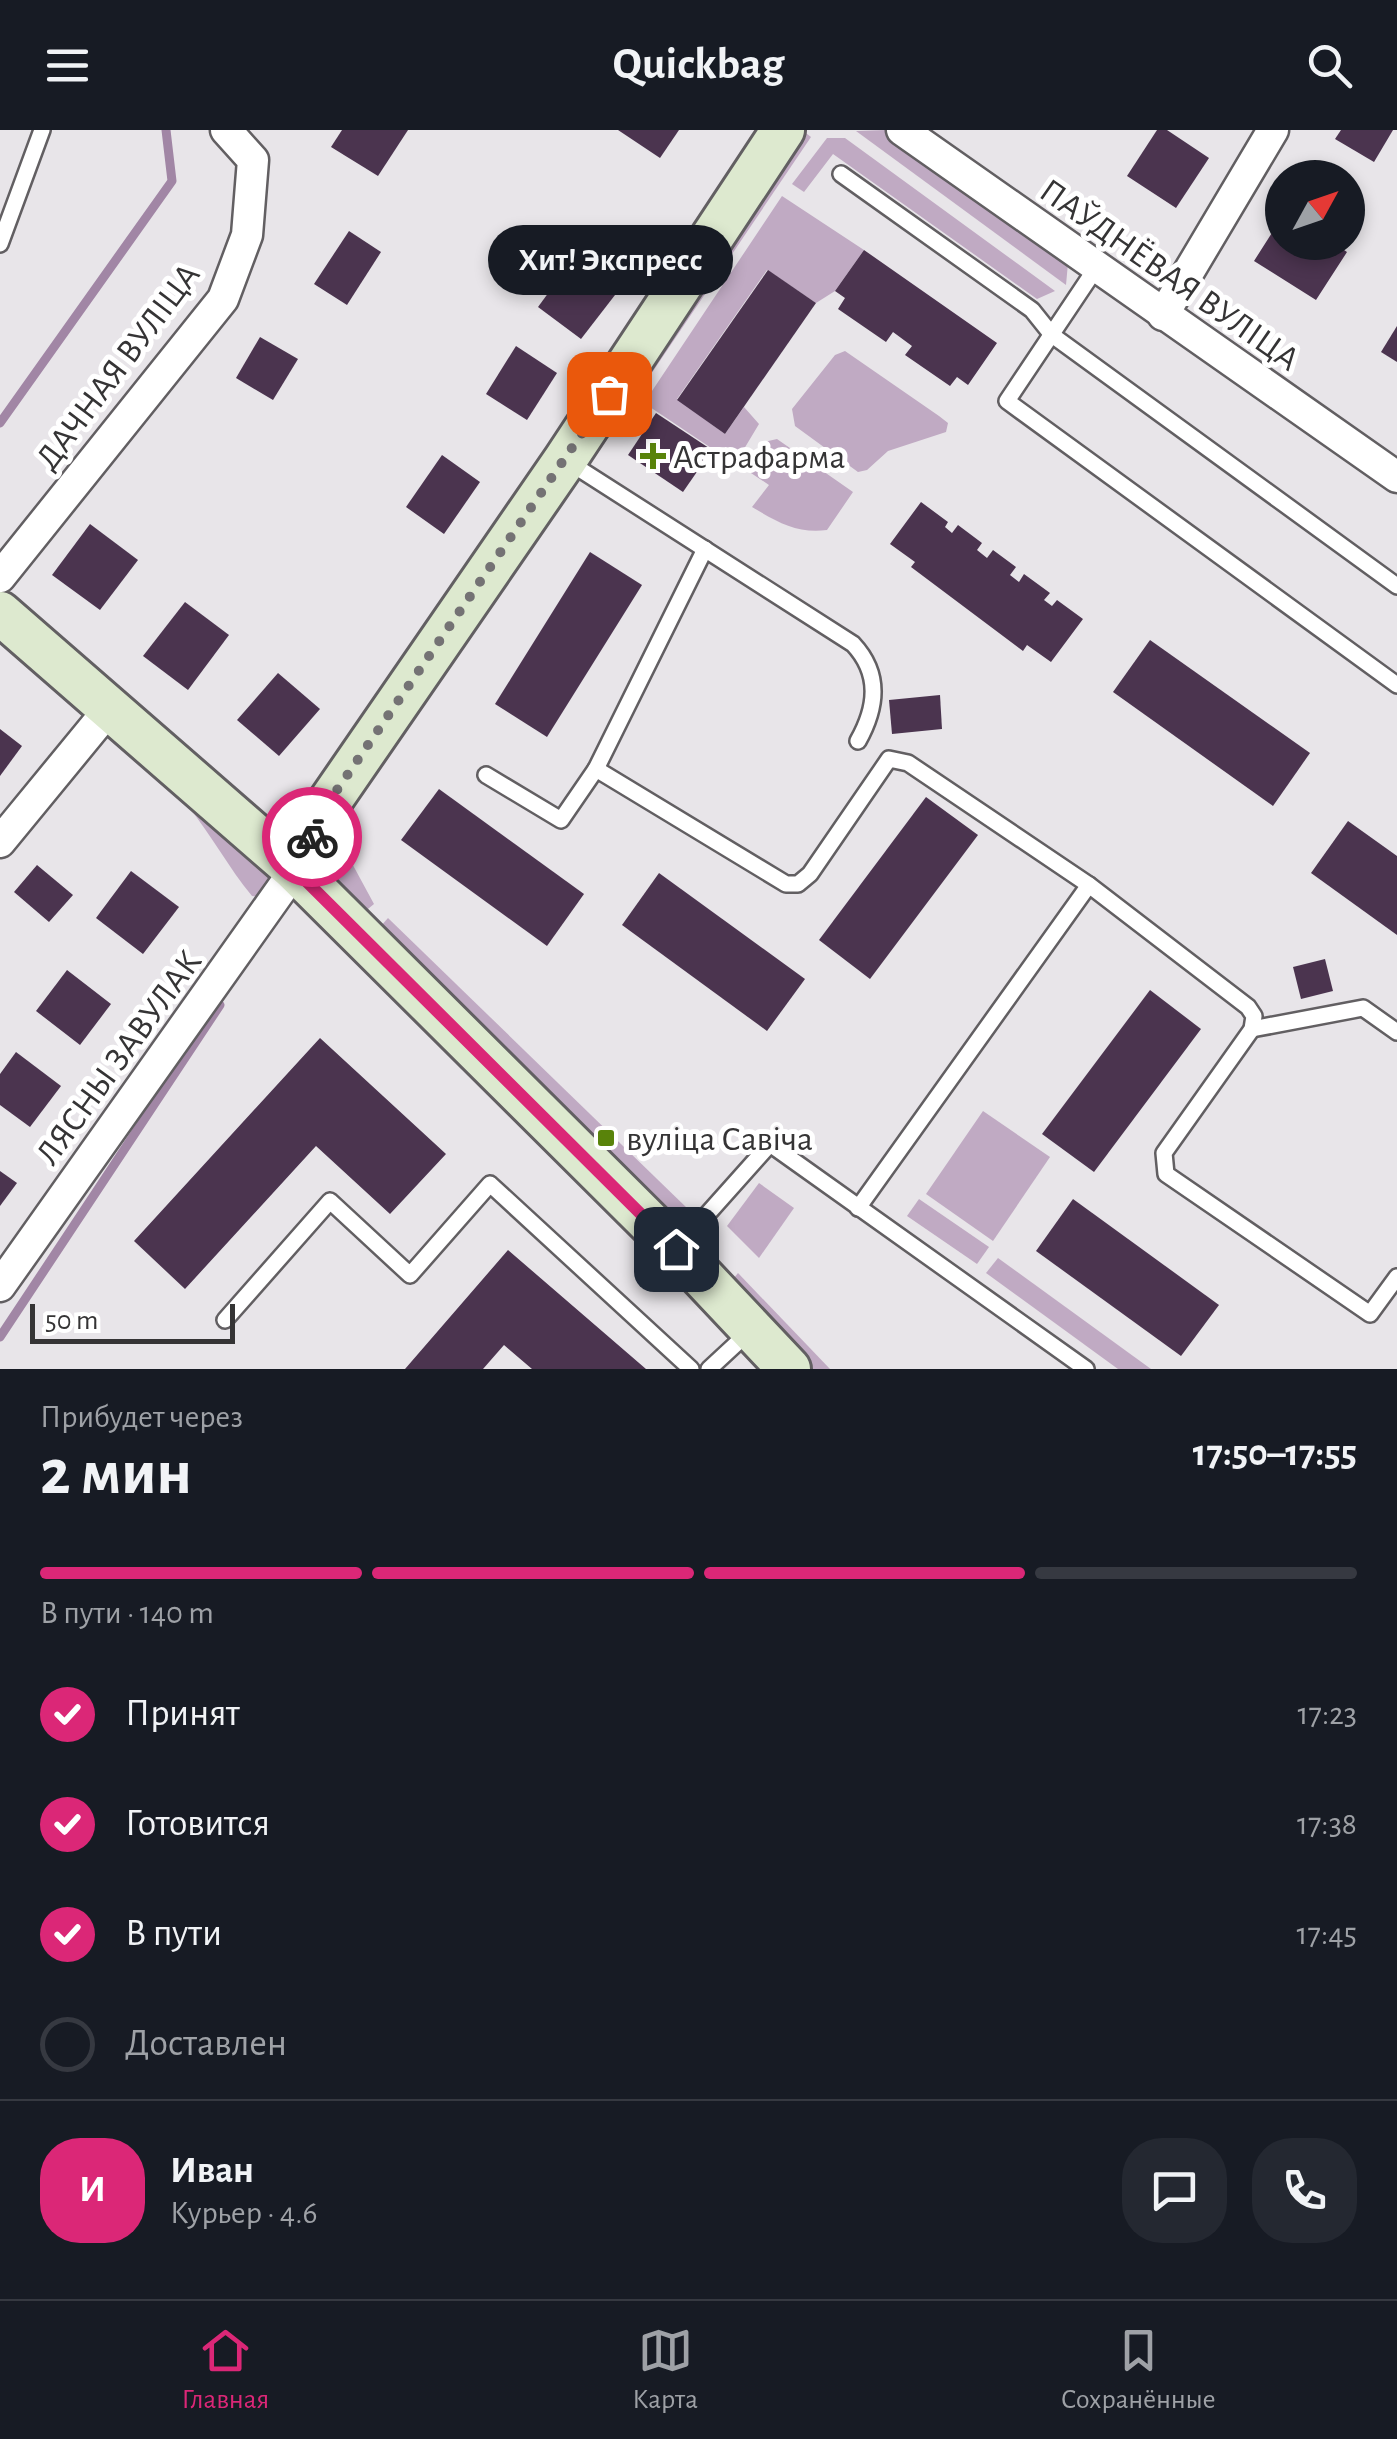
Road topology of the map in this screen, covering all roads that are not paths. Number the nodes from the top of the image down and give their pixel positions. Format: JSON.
{"nodes":[{"id":1,"x":42,"y":130,"type":"edge"},
{"id":2,"x":226,"y":130,"type":"edge"},
{"id":3,"x":783,"y":130,"type":"edge"},
{"id":4,"x":902,"y":130,"type":"edge"},
{"id":5,"x":1273,"y":130,"type":"edge"},
{"id":6,"x":841,"y":174,"type":"dead end"},
{"id":7,"x":0,"y":244,"type":"edge"},
{"id":8,"x":1096,"y":268,"type":"junction"},
{"id":9,"x":1163,"y":316,"type":"junction"},
{"id":10,"x":1052,"y":335,"type":"junction"},
{"id":11,"x":565,"y":460,"type":"junction"},
{"id":12,"x":1397,"y":477,"type":"edge"},
{"id":13,"x":704,"y":549,"type":"junction"},
{"id":14,"x":0,"y":577,"type":"edge"},
{"id":15,"x":1397,"y":586,"type":"edge"},
{"id":16,"x":0,"y":612,"type":"edge"},
{"id":17,"x":1397,"y":685,"type":"edge"},
{"id":18,"x":110,"y":708,"type":"junction"},
{"id":19,"x":858,"y":742,"type":"dead end"},
{"id":20,"x":596,"y":769,"type":"junction"},
{"id":21,"x":486,"y":775,"type":"dead end"},
{"id":22,"x":0,"y":842,"type":"edge"},
{"id":23,"x":295,"y":870,"type":"junction"},
{"id":24,"x":1088,"y":885,"type":"junction"},
{"id":25,"x":1252,"y":1029,"type":"junction"},
{"id":26,"x":1397,"y":1032,"type":"edge"},
{"id":27,"x":858,"y":1208,"type":"junction"},
{"id":28,"x":676,"y":1249,"type":"junction"},
{"id":29,"x":1397,"y":1278,"type":"edge"},
{"id":30,"x":0,"y":1286,"type":"edge"},
{"id":31,"x":226,"y":1320,"type":"dead end"},
{"id":32,"x":752,"y":1330,"type":"junction"},
{"id":33,"x":691,"y":1369,"type":"edge"},
{"id":34,"x":709,"y":1369,"type":"edge"},
{"id":35,"x":789,"y":1369,"type":"edge"},
{"id":36,"x":1086,"y":1369,"type":"edge"}],
"edges":[{"from":1,"to":7,"type":"lane"},
{"from":2,"to":14,"type":"street","name":"ДАЧНАЯ ВУЛІЦА"},
{"from":3,"to":11,"type":"street"},
{"from":4,"to":8,"type":"street","name":"ПАЎДНЁВАЯ ВУЛІЦА"},
{"from":5,"to":9,"type":"street"},
{"from":6,"to":10,"type":"lane"},
{"from":8,"to":9,"type":"street","name":"ПАЎДНЁВАЯ ВУЛІЦА"},
{"from":8,"to":10,"type":"lane"},
{"from":9,"to":12,"type":"street","name":"ПАЎДНЁВАЯ ВУЛІЦА"},
{"from":10,"to":15,"type":"lane"},
{"from":10,"to":17,"type":"lane"},
{"from":11,"to":13,"type":"lane"},
{"from":11,"to":23,"type":"street"},
{"from":13,"to":19,"type":"lane"},
{"from":13,"to":20,"type":"lane"},
{"from":16,"to":18,"type":"street"},
{"from":18,"to":22,"type":"street"},
{"from":18,"to":23,"type":"street"},
{"from":20,"to":21,"type":"lane"},
{"from":20,"to":24,"type":"lane"},
{"from":23,"to":28,"type":"street"},
{"from":23,"to":30,"type":"street","name":"ЛЯСНЫ ЗАВУЛАК"},
{"from":24,"to":25,"type":"lane"},
{"from":24,"to":27,"type":"lane"},
{"from":25,"to":26,"type":"lane"},
{"from":25,"to":29,"type":"lane"},
{"from":27,"to":28,"type":"lane"},
{"from":27,"to":36,"type":"lane"},
{"from":28,"to":32,"type":"street"},
{"from":31,"to":33,"type":"lane"},
{"from":32,"to":34,"type":"lane"},
{"from":32,"to":35,"type":"street"}]}
